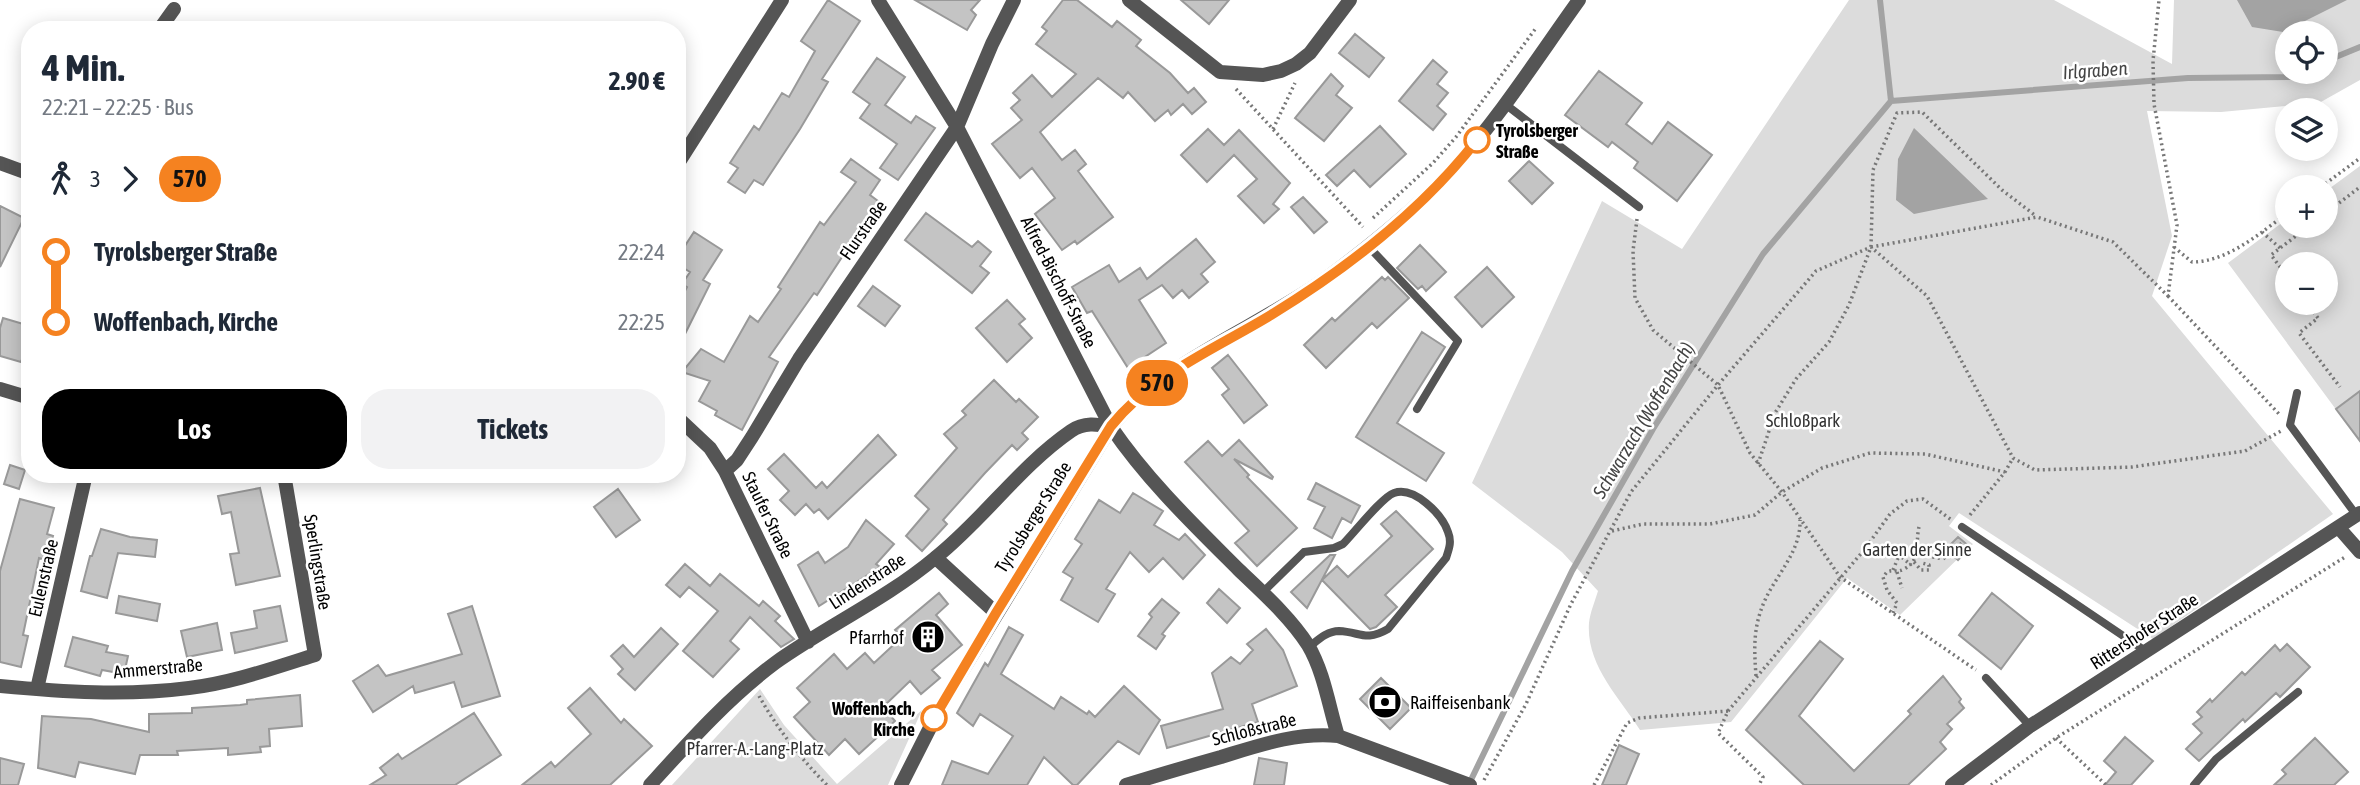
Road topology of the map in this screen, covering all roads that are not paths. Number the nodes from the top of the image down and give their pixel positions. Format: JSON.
{"nodes":[{"id":1,"x":782,"y":0,"type":"edge"},
{"id":2,"x":878,"y":0,"type":"edge"},
{"id":3,"x":1014,"y":0,"type":"edge"},
{"id":4,"x":1129,"y":0,"type":"edge"},
{"id":5,"x":1350,"y":0,"type":"edge"},
{"id":6,"x":1579,"y":0,"type":"edge"},
{"id":7,"x":174,"y":9,"type":"dead end"},
{"id":8,"x":165,"y":21,"type":"edge"},
{"id":9,"x":1505,"y":104,"type":"junction"},
{"id":10,"x":957,"y":127,"type":"junction"},
{"id":11,"x":686,"y":151,"type":"edge"},
{"id":12,"x":0,"y":163,"type":"edge"},
{"id":13,"x":21,"y":171,"type":"edge"},
{"id":14,"x":1639,"y":206,"type":"road end"},
{"id":15,"x":1368,"y":246,"type":"junction"},
{"id":16,"x":0,"y":389,"type":"edge"},
{"id":17,"x":2297,"y":393,"type":"dead end"},
{"id":18,"x":21,"y":395,"type":"edge"},
{"id":19,"x":1417,"y":409,"type":"dead end"},
{"id":20,"x":686,"y":425,"type":"edge"},
{"id":21,"x":1111,"y":426,"type":"junction"},
{"id":22,"x":725,"y":471,"type":"junction"},
{"id":23,"x":84,"y":483,"type":"edge"},
{"id":24,"x":286,"y":483,"type":"edge"},
{"id":25,"x":2358,"y":515,"type":"edge"},
{"id":26,"x":1962,"y":527,"type":"road end"},
{"id":27,"x":2339,"y":528,"type":"junction"},
{"id":28,"x":2359,"y":551,"type":"edge"},
{"id":29,"x":936,"y":558,"type":"junction"},
{"id":30,"x":1262,"y":593,"type":"junction"},
{"id":31,"x":996,"y":613,"type":"junction"},
{"id":32,"x":808,"y":642,"type":"junction"},
{"id":33,"x":1309,"y":647,"type":"junction"},
{"id":34,"x":2147,"y":652,"type":"junction"},
{"id":35,"x":315,"y":656,"type":"joint"},
{"id":36,"x":1986,"y":678,"type":"dead end"},
{"id":37,"x":0,"y":686,"type":"edge"},
{"id":38,"x":37,"y":690,"type":"junction"},
{"id":39,"x":2298,"y":692,"type":"dead end"},
{"id":40,"x":2030,"y":726,"type":"junction"},
{"id":41,"x":1338,"y":736,"type":"junction"},
{"id":42,"x":1465,"y":783,"type":"edge"},
{"id":43,"x":650,"y":785,"type":"edge"},
{"id":44,"x":901,"y":785,"type":"edge"},
{"id":45,"x":1126,"y":785,"type":"edge"},
{"id":46,"x":1952,"y":785,"type":"edge"},
{"id":47,"x":2194,"y":785,"type":"edge"}],
"edges":[{"from":1,"to":11,"type":"street"},
{"from":2,"to":10,"type":"street","name":"Alfred-Bischoff-Straße"},
{"from":3,"to":10,"type":"street","name":"Flurstraße"},
{"from":4,"to":5,"type":"street"},
{"from":6,"to":9,"type":"street","name":"Tyrolsberger Straße"},
{"from":7,"to":8,"type":"street"},
{"from":9,"to":14,"type":"lane"},
{"from":9,"to":15,"type":"street","name":"Tyrolsberger Straße"},
{"from":10,"to":21,"type":"street","name":"Alfred-Bischoff-Straße"},
{"from":10,"to":22,"type":"street","name":"Flurstraße"},
{"from":12,"to":13,"type":"street"},
{"from":15,"to":19,"type":"lane"},
{"from":15,"to":21,"type":"street","name":"Tyrolsberger Straße"},
{"from":16,"to":18,"type":"street"},
{"from":17,"to":25,"type":"lane"},
{"from":20,"to":22,"type":"street","name":"Staufer Straße"},
{"from":21,"to":29,"type":"street","name":"Lindenstraße"},
{"from":21,"to":30,"type":"street","name":"Alfred-Bischoff-Straße"},
{"from":21,"to":31,"type":"street","name":"Tyrolsberger Straße"},
{"from":22,"to":32,"type":"street","name":"Staufer Straße"},
{"from":23,"to":38,"type":"street","name":"Eulenstraße"},
{"from":24,"to":35,"type":"street","name":"Sperlingstraße"},
{"from":25,"to":27,"type":"street","name":"Rittershofer Straße"},
{"from":26,"to":34,"type":"lane"},
{"from":27,"to":28,"type":"street"},
{"from":27,"to":34,"type":"street","name":"Rittershofer Straße"},
{"from":29,"to":31,"type":"street"},
{"from":29,"to":32,"type":"street","name":"Lindenstraße"},
{"from":30,"to":33,"type":"street","name":"Alfred-Bischoff-Straße"},
{"from":30,"to":33,"type":"lane"},
{"from":31,"to":44,"type":"street","name":"Tyrolsberger Straße"},
{"from":32,"to":43,"type":"street","name":"Lindenstraße"},
{"from":33,"to":41,"type":"street","name":"Alfred-Bischoff-Straße"},
{"from":34,"to":40,"type":"street","name":"Rittershofer Straße"},
{"from":35,"to":38,"type":"street","name":"Ammerstraße"},
{"from":36,"to":40,"type":"lane"},
{"from":37,"to":38,"type":"street","name":"Ammerstraße"},
{"from":39,"to":47,"type":"lane"},
{"from":40,"to":46,"type":"street","name":"Rittershofer Straße"},
{"from":41,"to":42,"type":"street","name":"Schloßstraße"},
{"from":41,"to":45,"type":"street","name":"Schloßstraße"}]}
